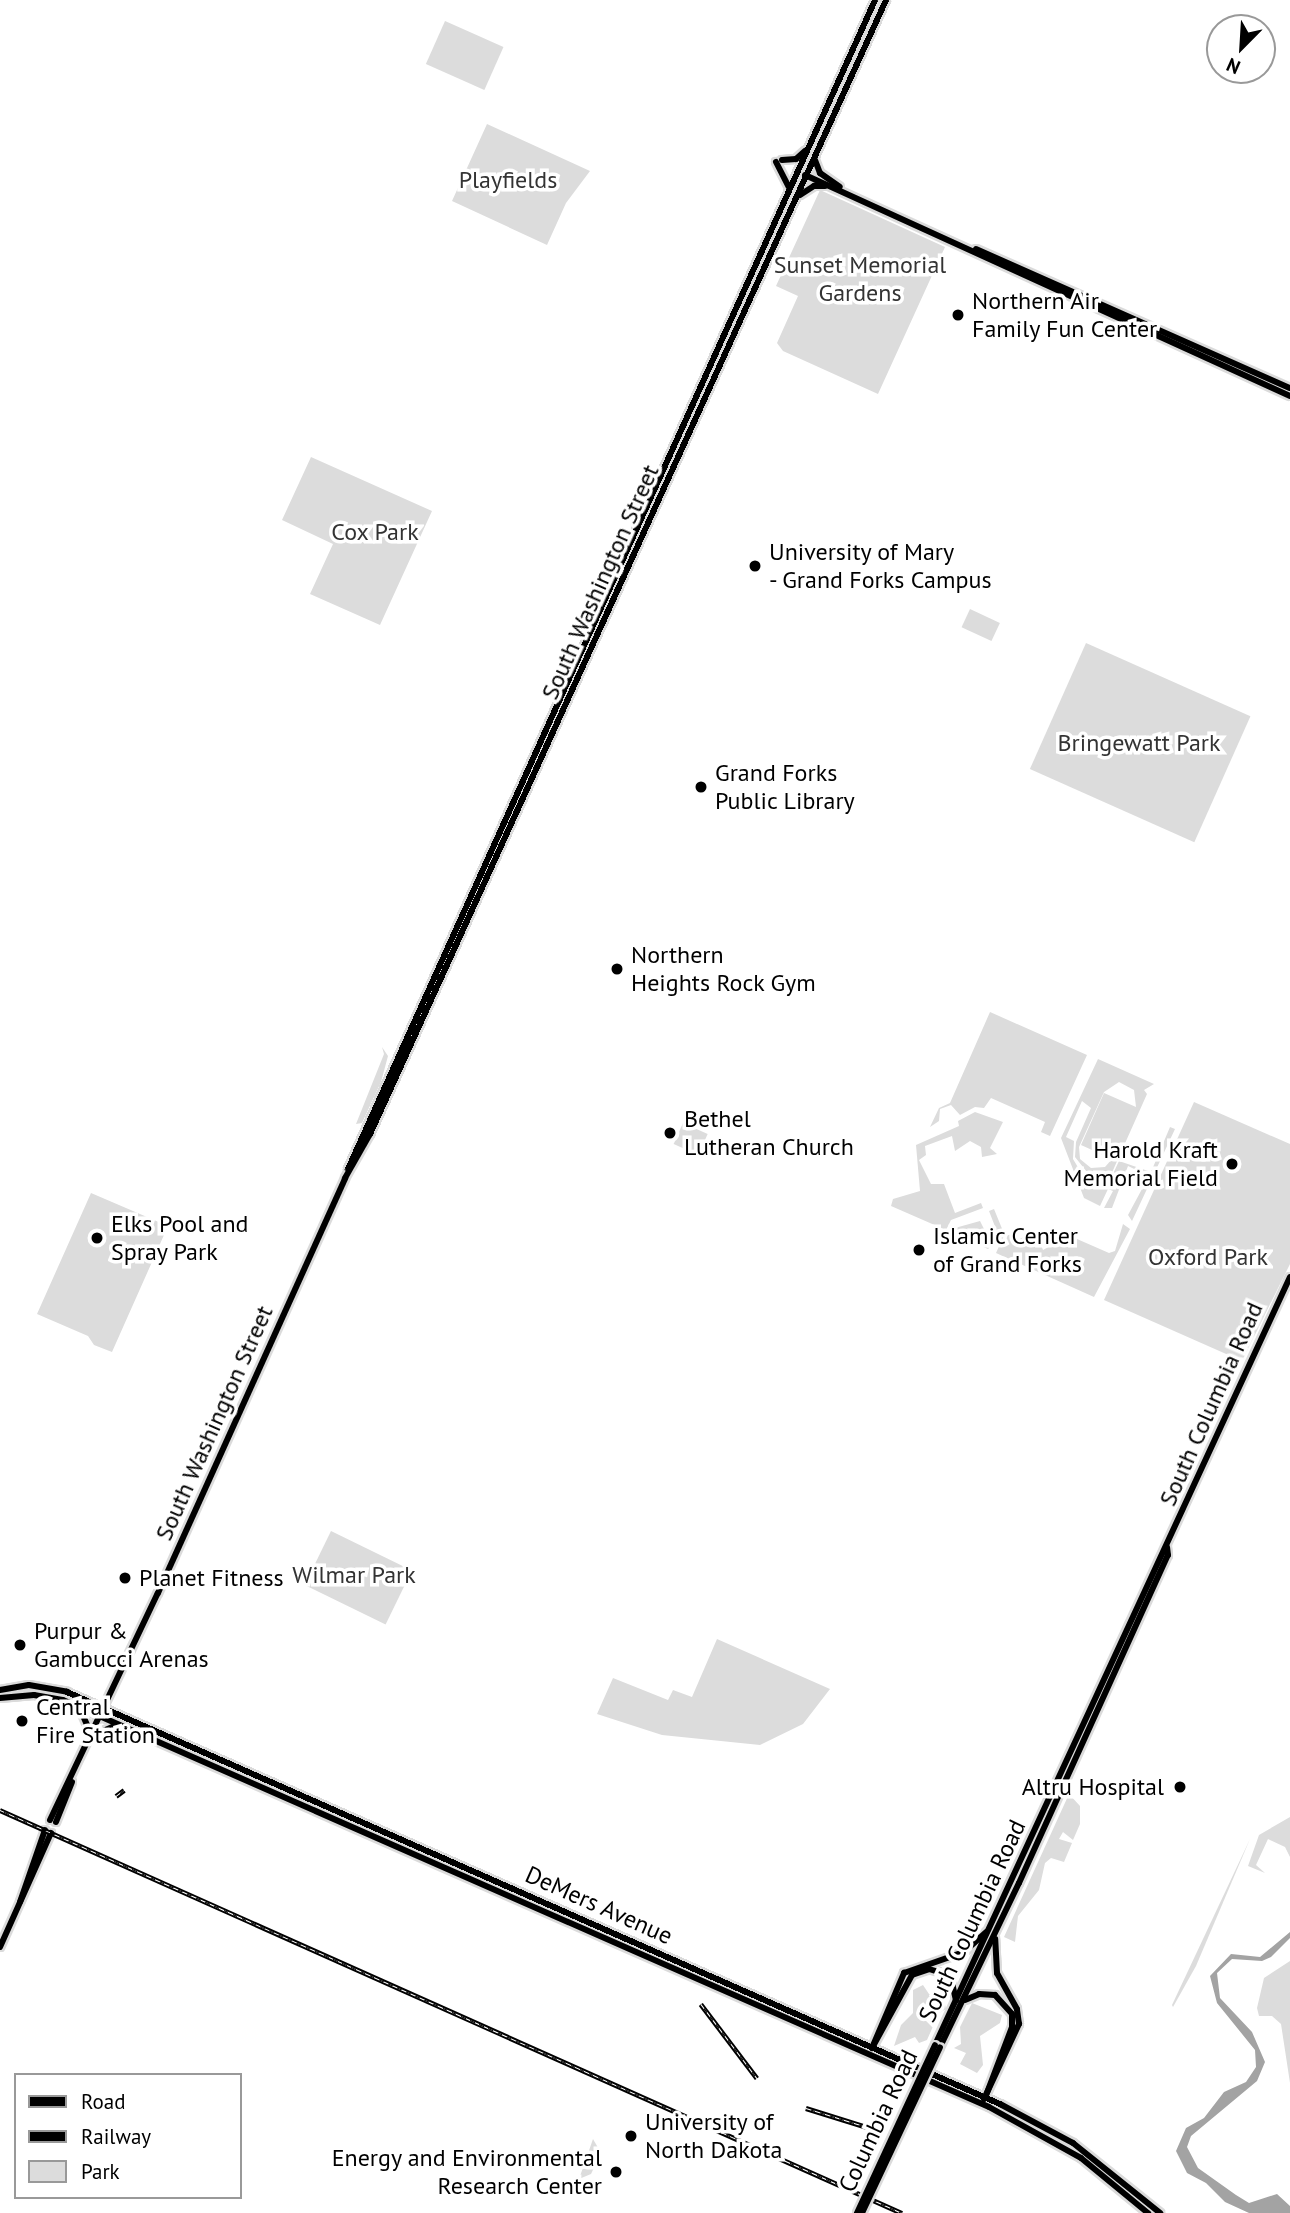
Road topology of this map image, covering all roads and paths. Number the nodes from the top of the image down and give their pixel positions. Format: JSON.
{"nodes":[{"id":1,"x":875,"y":0,"type":"edge"},
{"id":2,"x":886,"y":0,"type":"edge"},
{"id":3,"x":807,"y":150,"type":"junction"},
{"id":4,"x":816,"y":156,"type":"junction"},
{"id":5,"x":797,"y":171,"type":"junction"},
{"id":6,"x":807,"y":176,"type":"junction"},
{"id":7,"x":789,"y":187,"type":"junction"},
{"id":8,"x":838,"y":189,"type":"junction"},
{"id":9,"x":856,"y":198,"type":"junction"},
{"id":10,"x":795,"y":202,"type":"junction"},
{"id":11,"x":748,"y":281,"type":"junction"},
{"id":12,"x":757,"y":285,"type":"junction"},
{"id":13,"x":1214,"y":358,"type":"junction"},
{"id":14,"x":1290,"y":388,"type":"edge"},
{"id":15,"x":1290,"y":396,"type":"edge"},
{"id":16,"x":345,"y":1178,"type":"junction"},
{"id":17,"x":1290,"y":1277,"type":"edge"},
{"id":18,"x":1164,"y":1554,"type":"junction"},
{"id":19,"x":14,"y":1686,"type":"junction"},
{"id":20,"x":0,"y":1690,"type":"edge"},
{"id":21,"x":112,"y":1693,"type":"junction"},
{"id":22,"x":15,"y":1697,"type":"junction"},
{"id":23,"x":0,"y":1698,"type":"edge"},
{"id":24,"x":90,"y":1702,"type":"junction"},
{"id":25,"x":79,"y":1707,"type":"junction"},
{"id":26,"x":105,"y":1708,"type":"junction"},
{"id":27,"x":101,"y":1717,"type":"junction"},
{"id":28,"x":124,"y":1717,"type":"junction"},
{"id":29,"x":119,"y":1726,"type":"junction"},
{"id":30,"x":91,"y":1736,"type":"junction"},
{"id":31,"x":224,"y":1762,"type":"junction"},
{"id":32,"x":220,"y":1771,"type":"junction"},
{"id":33,"x":53,"y":1821,"type":"dead end"},
{"id":34,"x":48,"y":1832,"type":"dead end"},
{"id":35,"x":1012,"y":1880,"type":"junction"},
{"id":36,"x":1012,"y":1898,"type":"junction"},
{"id":37,"x":994,"y":1927,"type":"junction"},
{"id":38,"x":0,"y":1947,"type":"edge"},
{"id":39,"x":965,"y":2000,"type":"junction"},
{"id":40,"x":956,"y":2003,"type":"junction"},
{"id":41,"x":879,"y":2032,"type":"junction"},
{"id":42,"x":857,"y":2041,"type":"junction"},
{"id":43,"x":938,"y":2046,"type":"junction"},
{"id":44,"x":871,"y":2051,"type":"junction"},
{"id":45,"x":887,"y":2055,"type":"junction"},
{"id":46,"x":991,"y":2083,"type":"junction"},
{"id":47,"x":967,"y":2090,"type":"junction"},
{"id":48,"x":983,"y":2101,"type":"junction"},
{"id":49,"x":1000,"y":2104,"type":"junction"},
{"id":50,"x":859,"y":2213,"type":"edge"},
{"id":51,"x":1148,"y":2213,"type":"edge"},
{"id":52,"x":1160,"y":2213,"type":"edge"}],
"edges":[{"from":1,"to":3,"type":"main road","name":"South Washington Street"},
{"from":2,"to":4,"type":"main road","name":"South Washington Street"},
{"from":3,"to":5,"type":"main road","name":"South Washington Street"},
{"from":3,"to":7,"type":"main road"},
{"from":4,"to":6,"type":"main road","name":"South Washington Street"},
{"from":4,"to":9,"type":"main road"},
{"from":5,"to":6,"type":"main road"},
{"from":5,"to":7,"type":"main road","name":"South Washington Street"},
{"from":6,"to":8,"type":"main road"},
{"from":6,"to":10,"type":"main road","name":"South Washington Street"},
{"from":7,"to":11,"type":"main road","name":"South Washington Street"},
{"from":8,"to":9,"type":"main road"},
{"from":8,"to":10,"type":"main road"},
{"from":9,"to":13,"type":"main road"},
{"from":10,"to":12,"type":"main road","name":"South Washington Street"},
{"from":11,"to":12,"type":"main road"},
{"from":11,"to":16,"type":"main road","name":"South Washington Street"},
{"from":12,"to":16,"type":"main road","name":"South Washington Street"},
{"from":13,"to":14,"type":"main road"},
{"from":13,"to":15,"type":"main road"},
{"from":16,"to":21,"type":"main road","name":"South Washington Street"},
{"from":17,"to":18,"type":"main road","name":"South Columbia Road"},
{"from":18,"to":35,"type":"main road","name":"South Columbia Road"},
{"from":18,"to":36,"type":"main road","name":"South Columbia Road"},
{"from":19,"to":20,"type":"main road","name":"DeMers Avenue"},
{"from":19,"to":22,"type":"main road"},
{"from":19,"to":24,"type":"main road","name":"DeMers Avenue"},
{"from":21,"to":24,"type":"main road"},
{"from":21,"to":26,"type":"main road","name":"South Washington Street"},
{"from":21,"to":28,"type":"main road"},
{"from":22,"to":23,"type":"main road","name":"DeMers Avenue"},
{"from":22,"to":25,"type":"main road","name":"DeMers Avenue"},
{"from":24,"to":26,"type":"main road","name":"DeMers Avenue"},
{"from":25,"to":27,"type":"main road","name":"DeMers Avenue"},
{"from":25,"to":30,"type":"main road"},
{"from":26,"to":27,"type":"main road","name":"South Washington Street"},
{"from":26,"to":28,"type":"main road","name":"DeMers Avenue"},
{"from":27,"to":29,"type":"main road","name":"DeMers Avenue"},
{"from":27,"to":30,"type":"main road","name":"South Washington Street"},
{"from":28,"to":31,"type":"main road","name":"DeMers Avenue"},
{"from":29,"to":30,"type":"main road"},
{"from":29,"to":32,"type":"main road","name":"DeMers Avenue"},
{"from":30,"to":33,"type":"main road","name":"South Washington Street"},
{"from":31,"to":32,"type":"main road"},
{"from":31,"to":42,"type":"main road","name":"DeMers Avenue"},
{"from":32,"to":44,"type":"main road","name":"DeMers Avenue"},
{"from":34,"to":38,"type":"main road"},
{"from":35,"to":36,"type":"main road"},
{"from":35,"to":37,"type":"main road","name":"South Columbia Road"},
{"from":36,"to":37,"type":"main road","name":"South Columbia Road"},
{"from":37,"to":39,"type":"main road","name":"South Columbia Road"},
{"from":37,"to":40,"type":"main road","name":"South Columbia Road"},
{"from":37,"to":41,"type":"main road"},
{"from":37,"to":46,"type":"main road"},
{"from":39,"to":43,"type":"main road","name":"South Columbia Road"},
{"from":39,"to":46,"type":"main road"},
{"from":40,"to":41,"type":"main road"},
{"from":40,"to":43,"type":"main road","name":"South Columbia Road"},
{"from":41,"to":42,"type":"main road"},
{"from":41,"to":44,"type":"main road"},
{"from":41,"to":45,"type":"main road"},
{"from":42,"to":44,"type":"main road","name":"DeMers Avenue"},
{"from":43,"to":50,"type":"main road","name":"Columbia Road","bridge":true},
{"from":44,"to":45,"type":"main road","name":"DeMers Avenue"},
{"from":44,"to":48,"type":"main road","name":"DeMers Avenue"},
{"from":45,"to":47,"type":"main road","name":"DeMers Avenue"},
{"from":46,"to":47,"type":"main road"},
{"from":46,"to":48,"type":"main road"},
{"from":46,"to":49,"type":"main road"},
{"from":47,"to":48,"type":"main road","name":"DeMers Avenue"},
{"from":48,"to":49,"type":"main road","name":"DeMers Avenue"},
{"from":48,"to":51,"type":"main road","name":"DeMers Avenue"},
{"from":49,"to":52,"type":"main road","name":"DeMers Avenue"}]}
